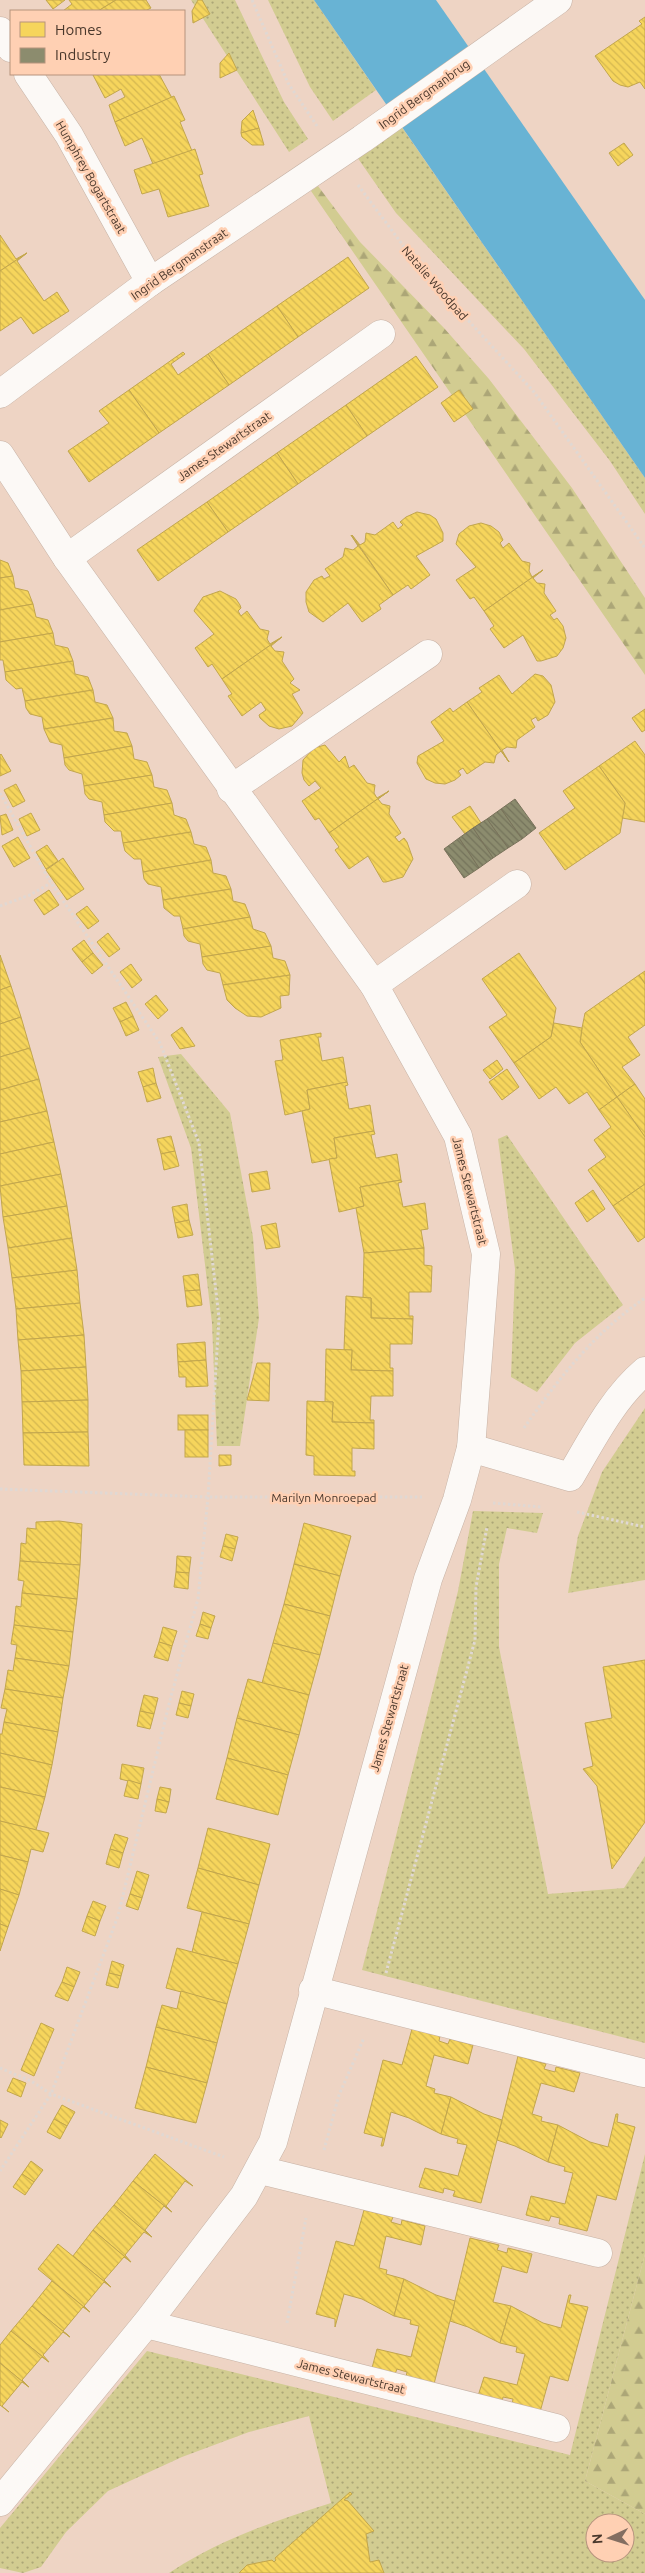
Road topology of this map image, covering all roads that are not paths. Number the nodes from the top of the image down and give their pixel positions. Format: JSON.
{"nodes":[{"id":1,"x":558,"y":0,"type":"edge"},
{"id":2,"x":0,"y":31,"type":"edge"},
{"id":3,"x":10,"y":46,"type":"edge"},
{"id":4,"x":29,"y":75,"type":"edge"},
{"id":5,"x":362,"y":139,"type":"joint"},
{"id":6,"x":150,"y":282,"type":"junction"},
{"id":7,"x":381,"y":334,"type":"dead end"},
{"id":8,"x":0,"y":394,"type":"edge"},
{"id":9,"x":0,"y":455,"type":"edge"},
{"id":10,"x":67,"y":558,"type":"junction"},
{"id":11,"x":428,"y":654,"type":"dead end"},
{"id":12,"x":231,"y":789,"type":"junction"},
{"id":13,"x":517,"y":884,"type":"dead end"},
{"id":14,"x":374,"y":985,"type":"junction"},
{"id":15,"x":645,"y":1371,"type":"edge"},
{"id":16,"x":471,"y":1448,"type":"junction"},
{"id":17,"x":313,"y":1990,"type":"junction"},
{"id":18,"x":643,"y":2073,"type":"dead end"},
{"id":19,"x":260,"y":2170,"type":"junction"},
{"id":20,"x":598,"y":2253,"type":"dead end"},
{"id":21,"x":146,"y":2324,"type":"junction"},
{"id":22,"x":556,"y":2428,"type":"dead end"},
{"id":23,"x":0,"y":2502,"type":"edge"}],
"edges":[{"from":1,"to":5,"type":"street","name":"Ingrid Bergmanbrug"},
{"from":2,"to":3,"type":"street"},
{"from":4,"to":6,"type":"street","name":"Humphrey Bogartstraat"},
{"from":5,"to":6,"type":"street","name":"Ingrid Bergmanstraat"},
{"from":6,"to":8,"type":"street","name":"Ingrid Bergmanstraat"},
{"from":7,"to":10,"type":"street","name":"James Stewartstraat"},
{"from":9,"to":10,"type":"street","name":"James Stewartstraat"},
{"from":10,"to":12,"type":"street","name":"James Stewartstraat"},
{"from":11,"to":12,"type":"street"},
{"from":12,"to":14,"type":"street","name":"James Stewartstraat"},
{"from":13,"to":14,"type":"street"},
{"from":14,"to":16,"type":"street","name":"James Stewartstraat"},
{"from":15,"to":16,"type":"street"},
{"from":16,"to":17,"type":"street","name":"James Stewartstraat"},
{"from":17,"to":18,"type":"street"},
{"from":17,"to":19,"type":"street","name":"James Stewartstraat"},
{"from":19,"to":20,"type":"street"},
{"from":19,"to":21,"type":"street","name":"James Stewartstraat"},
{"from":21,"to":22,"type":"street","name":"James Stewartstraat"},
{"from":21,"to":23,"type":"street","name":"James Stewartstraat"}]}
